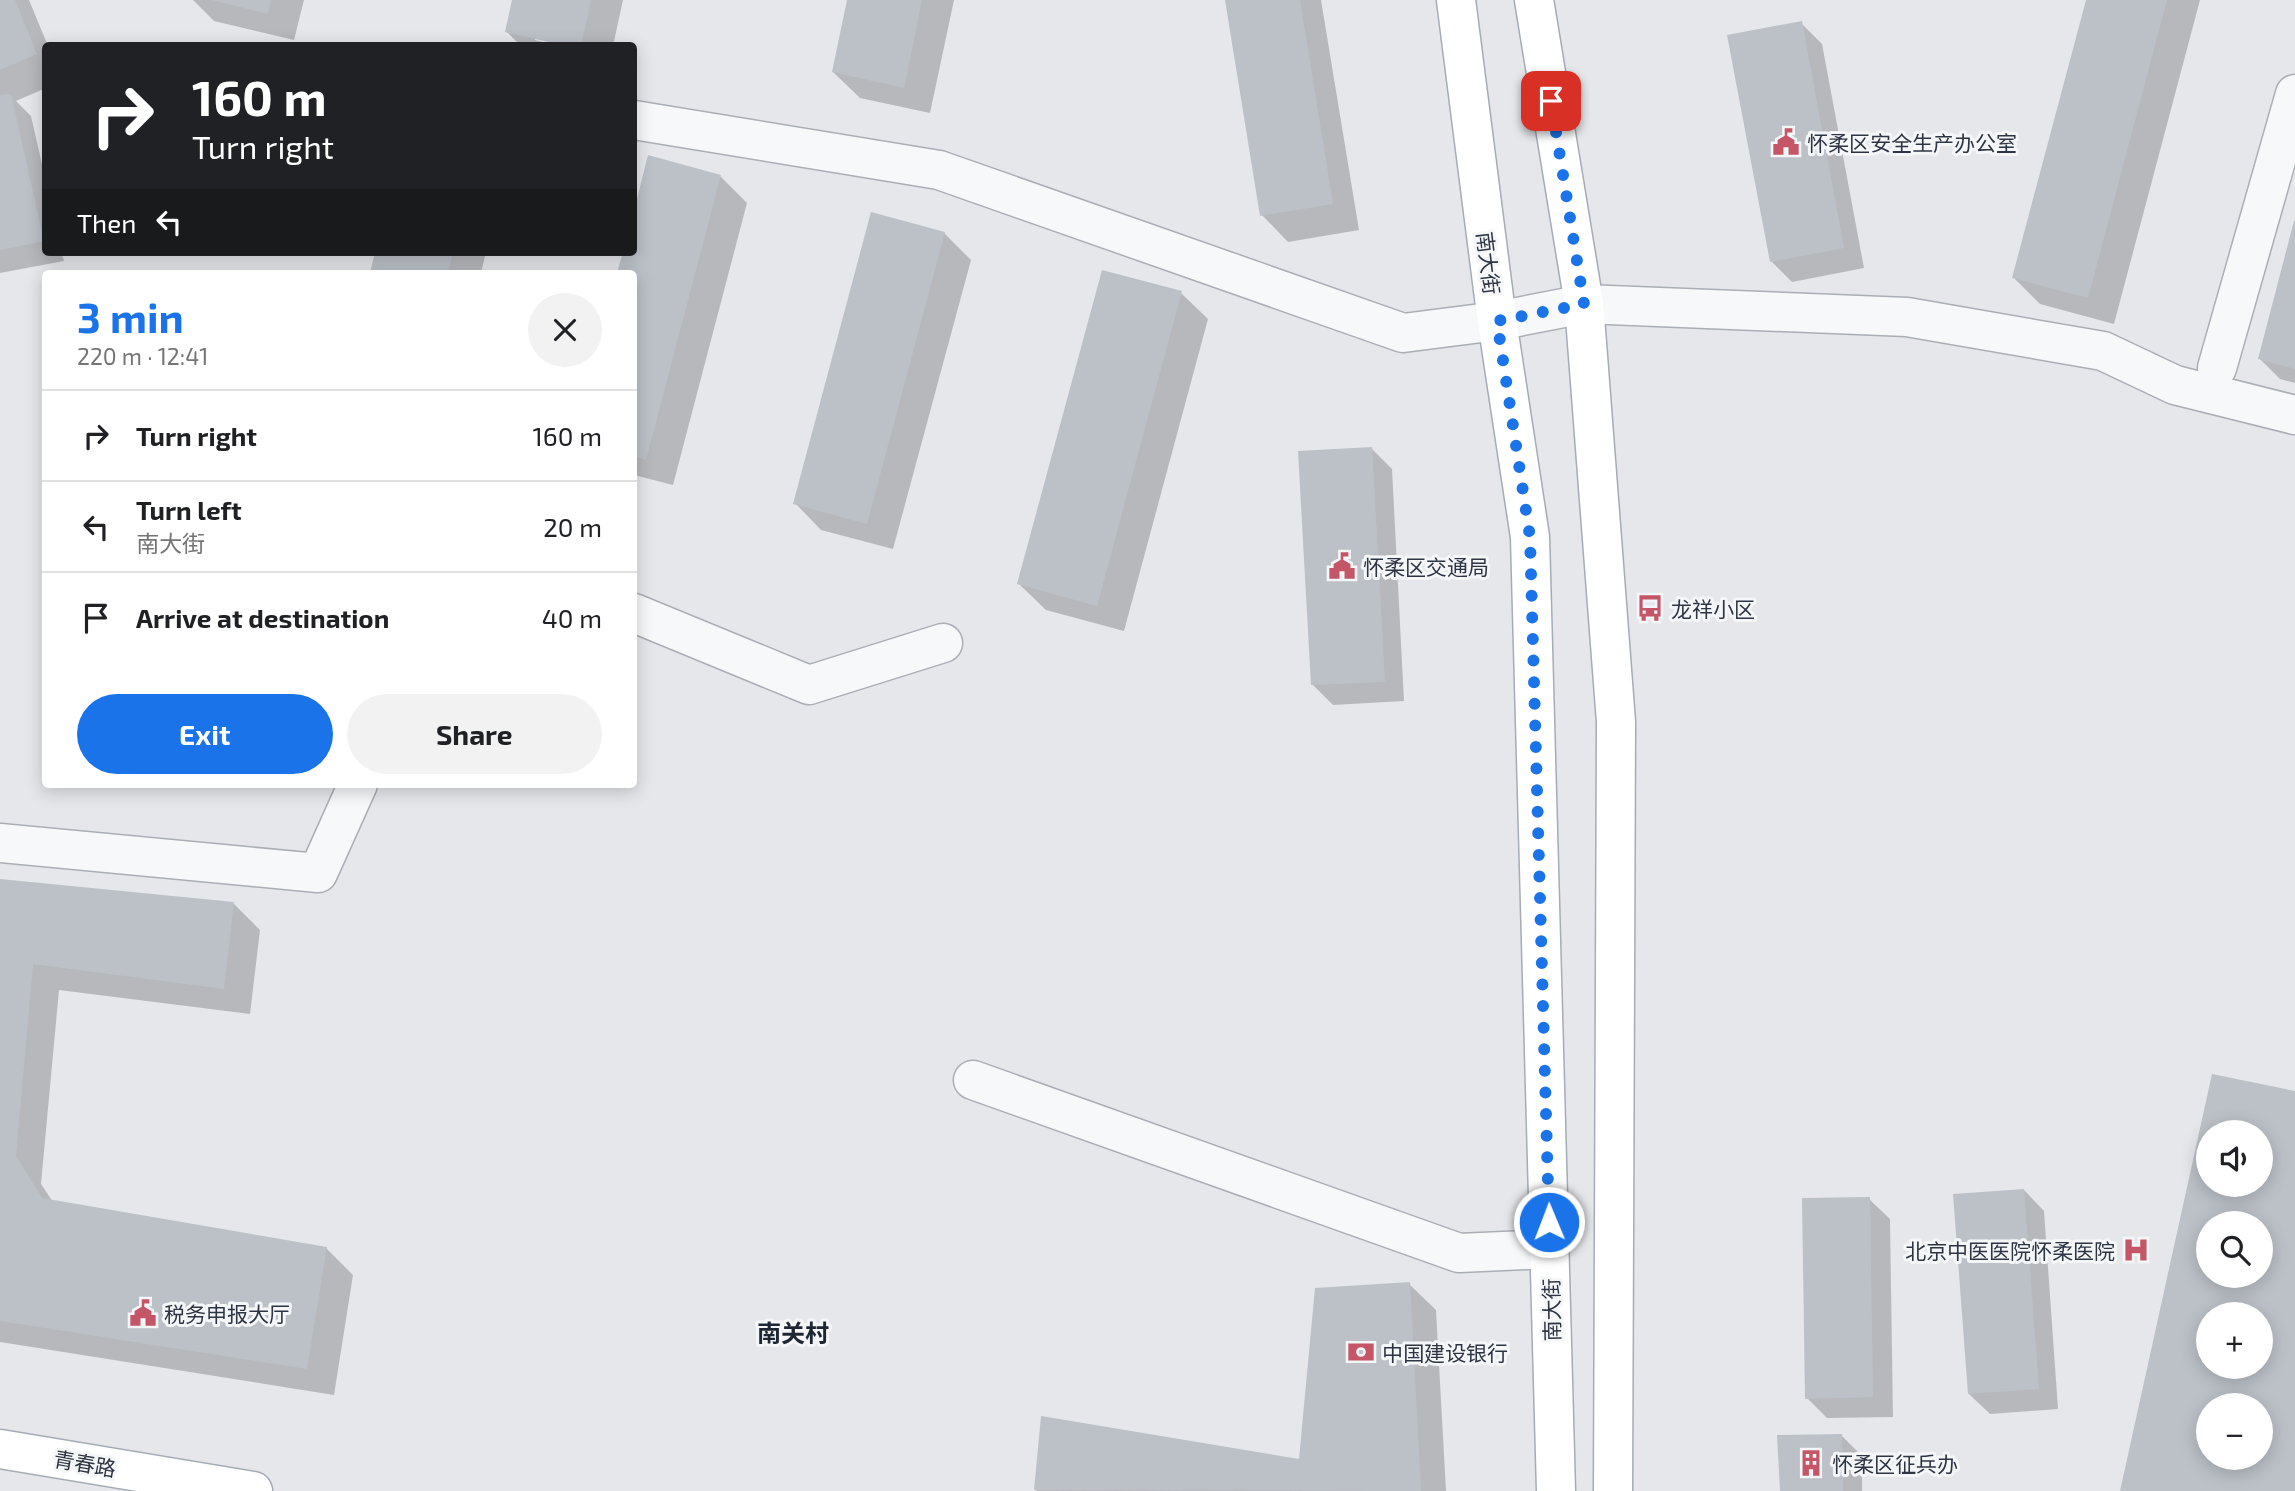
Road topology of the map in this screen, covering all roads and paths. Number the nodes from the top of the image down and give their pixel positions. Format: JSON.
{"nodes":[{"id":1,"x":1457,"y":0,"type":"edge"},
{"id":2,"x":1534,"y":0,"type":"edge"},
{"id":3,"x":2295,"y":94,"type":"edge"},
{"id":4,"x":637,"y":120,"type":"edge"},
{"id":5,"x":1584,"y":304,"type":"junction"},
{"id":6,"x":1497,"y":321,"type":"junction"},
{"id":7,"x":2103,"y":351,"type":"junction"},
{"id":8,"x":2217,"y":368,"type":"junction"},
{"id":9,"x":2295,"y":390,"type":"edge"},
{"id":10,"x":2295,"y":415,"type":"edge"},
{"id":11,"x":637,"y":615,"type":"edge"},
{"id":12,"x":943,"y":643,"type":"dead end"},
{"id":13,"x":356,"y":788,"type":"edge"},
{"id":14,"x":0,"y":843,"type":"edge"},
{"id":15,"x":972,"y":1080,"type":"dead end"},
{"id":16,"x":1549,"y":1249,"type":"junction"},
{"id":17,"x":0,"y":1448,"type":"edge"},
{"id":18,"x":253,"y":1491,"type":"edge"},
{"id":19,"x":1556,"y":1491,"type":"edge"},
{"id":20,"x":1613,"y":1491,"type":"edge"}],
"edges":[{"from":1,"to":6,"type":"main road","name":"南大街"},
{"from":2,"to":5,"type":"main road"},
{"from":3,"to":8,"type":"street"},
{"from":4,"to":6,"type":"street"},
{"from":5,"to":6,"type":"street"},
{"from":5,"to":7,"type":"street"},
{"from":5,"to":20,"type":"main road"},
{"from":6,"to":16,"type":"main road","name":"南大街"},
{"from":7,"to":8,"type":"street"},
{"from":7,"to":10,"type":"street"},
{"from":8,"to":9,"type":"street"},
{"from":11,"to":12,"type":"street"},
{"from":13,"to":14,"type":"street"},
{"from":15,"to":16,"type":"street"},
{"from":16,"to":19,"type":"main road","name":"南大街"},
{"from":17,"to":18,"type":"main road","name":"青春路"}]}
